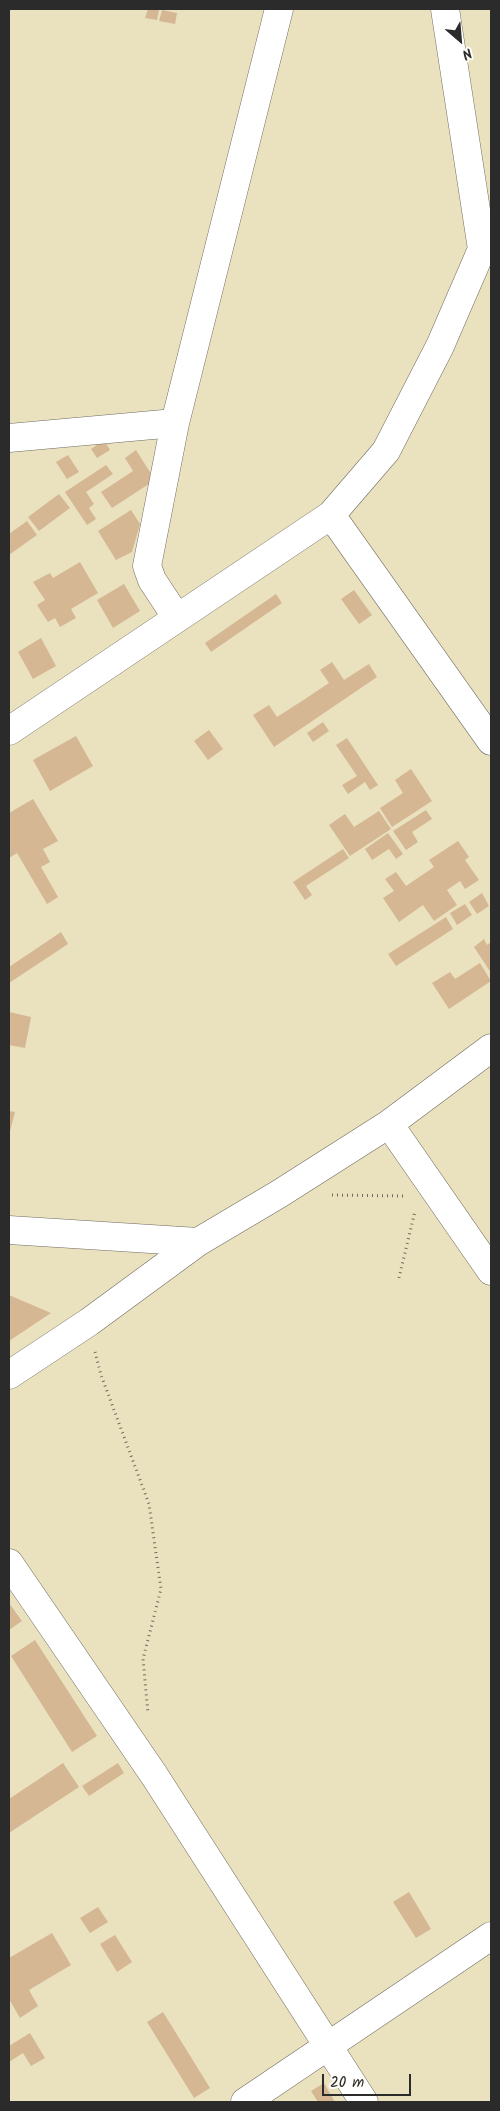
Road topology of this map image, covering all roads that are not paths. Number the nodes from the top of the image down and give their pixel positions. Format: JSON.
{"nodes":[{"id":1,"x":279,"y":9,"type":"edge"},
{"id":2,"x":445,"y":9,"type":"edge"},
{"id":3,"x":487,"y":248,"type":"edge"},
{"id":4,"x":175,"y":423,"type":"junction"},
{"id":5,"x":9,"y":438,"type":"edge"},
{"id":6,"x":331,"y":515,"type":"junction"},
{"id":7,"x":177,"y":618,"type":"junction"},
{"id":8,"x":9,"y":731,"type":"edge"},
{"id":9,"x":491,"y":741,"type":"edge"},
{"id":10,"x":491,"y":1048,"type":"edge"},
{"id":11,"x":389,"y":1124,"type":"junction"},
{"id":12,"x":9,"y":1230,"type":"edge"},
{"id":13,"x":198,"y":1242,"type":"junction"},
{"id":14,"x":491,"y":1270,"type":"edge"},
{"id":15,"x":9,"y":1375,"type":"edge"},
{"id":16,"x":9,"y":1563,"type":"edge"},
{"id":17,"x":491,"y":1936,"type":"edge"},
{"id":18,"x":327,"y":2046,"type":"junction"},
{"id":19,"x":245,"y":2102,"type":"edge"},
{"id":20,"x":364,"y":2102,"type":"edge"}],
"edges":[{"from":1,"to":4,"type":"street"},
{"from":2,"to":3,"type":"street"},
{"from":3,"to":6,"type":"street"},
{"from":4,"to":5,"type":"street"},
{"from":4,"to":7,"type":"street"},
{"from":6,"to":7,"type":"street"},
{"from":6,"to":9,"type":"street"},
{"from":7,"to":8,"type":"street"},
{"from":10,"to":11,"type":"street"},
{"from":11,"to":13,"type":"street"},
{"from":11,"to":14,"type":"street"},
{"from":12,"to":13,"type":"street"},
{"from":13,"to":15,"type":"street"},
{"from":16,"to":18,"type":"street"},
{"from":17,"to":18,"type":"street"},
{"from":18,"to":19,"type":"street"},
{"from":18,"to":20,"type":"street"}]}
